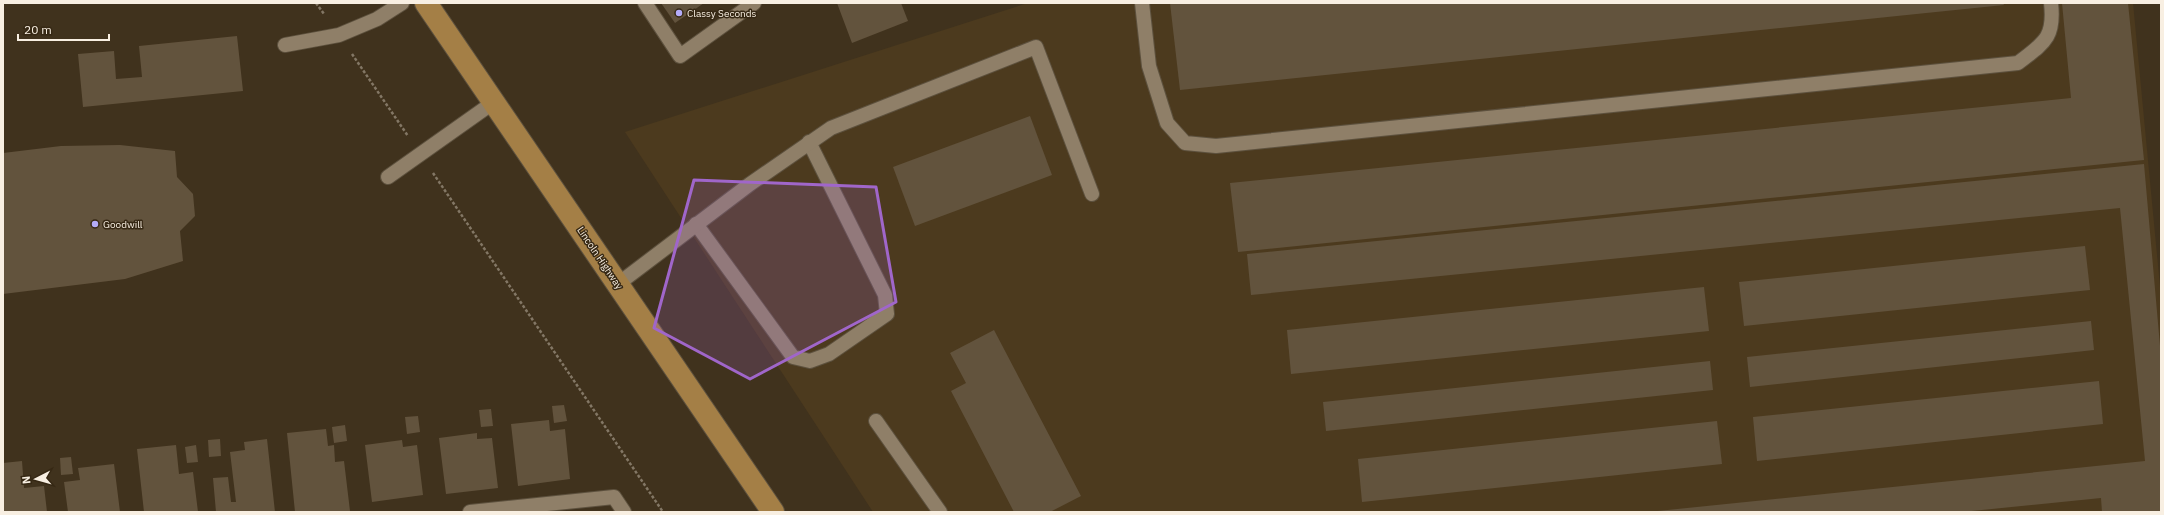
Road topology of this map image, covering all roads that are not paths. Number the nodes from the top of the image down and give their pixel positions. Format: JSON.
{"nodes":[{"id":1,"x":402,"y":3,"type":"edge"},
{"id":2,"x":426,"y":3,"type":"edge"},
{"id":3,"x":644,"y":3,"type":"edge"},
{"id":4,"x":754,"y":3,"type":"edge"},
{"id":5,"x":1142,"y":3,"type":"edge"},
{"id":6,"x":2051,"y":3,"type":"edge"},
{"id":7,"x":285,"y":45,"type":"dead end"},
{"id":8,"x":494,"y":102,"type":"junction"},
{"id":9,"x":810,"y":142,"type":"junction"},
{"id":10,"x":388,"y":177,"type":"dead end"},
{"id":11,"x":1092,"y":194,"type":"dead end"},
{"id":12,"x":696,"y":224,"type":"junction"},
{"id":13,"x":618,"y":284,"type":"junction"},
{"id":14,"x":876,"y":421,"type":"dead end"},
{"id":15,"x":470,"y":512,"type":"edge"},
{"id":16,"x":624,"y":512,"type":"edge"},
{"id":17,"x":773,"y":512,"type":"edge"},
{"id":18,"x":940,"y":512,"type":"edge"}],
"edges":[{"from":1,"to":7,"type":"lane"},
{"from":2,"to":8,"type":"highway","name":"Lincoln Highway"},
{"from":3,"to":4,"type":"lane"},
{"from":5,"to":6,"type":"lane"},
{"from":8,"to":10,"type":"lane"},
{"from":8,"to":13,"type":"highway","name":"Lincoln Highway"},
{"from":9,"to":11,"type":"lane"},
{"from":9,"to":12,"type":"lane"},
{"from":9,"to":12,"type":"lane"},
{"from":12,"to":13,"type":"lane"},
{"from":13,"to":17,"type":"highway","name":"Lincoln Highway"},
{"from":14,"to":18,"type":"lane"},
{"from":15,"to":16,"type":"lane"}]}
